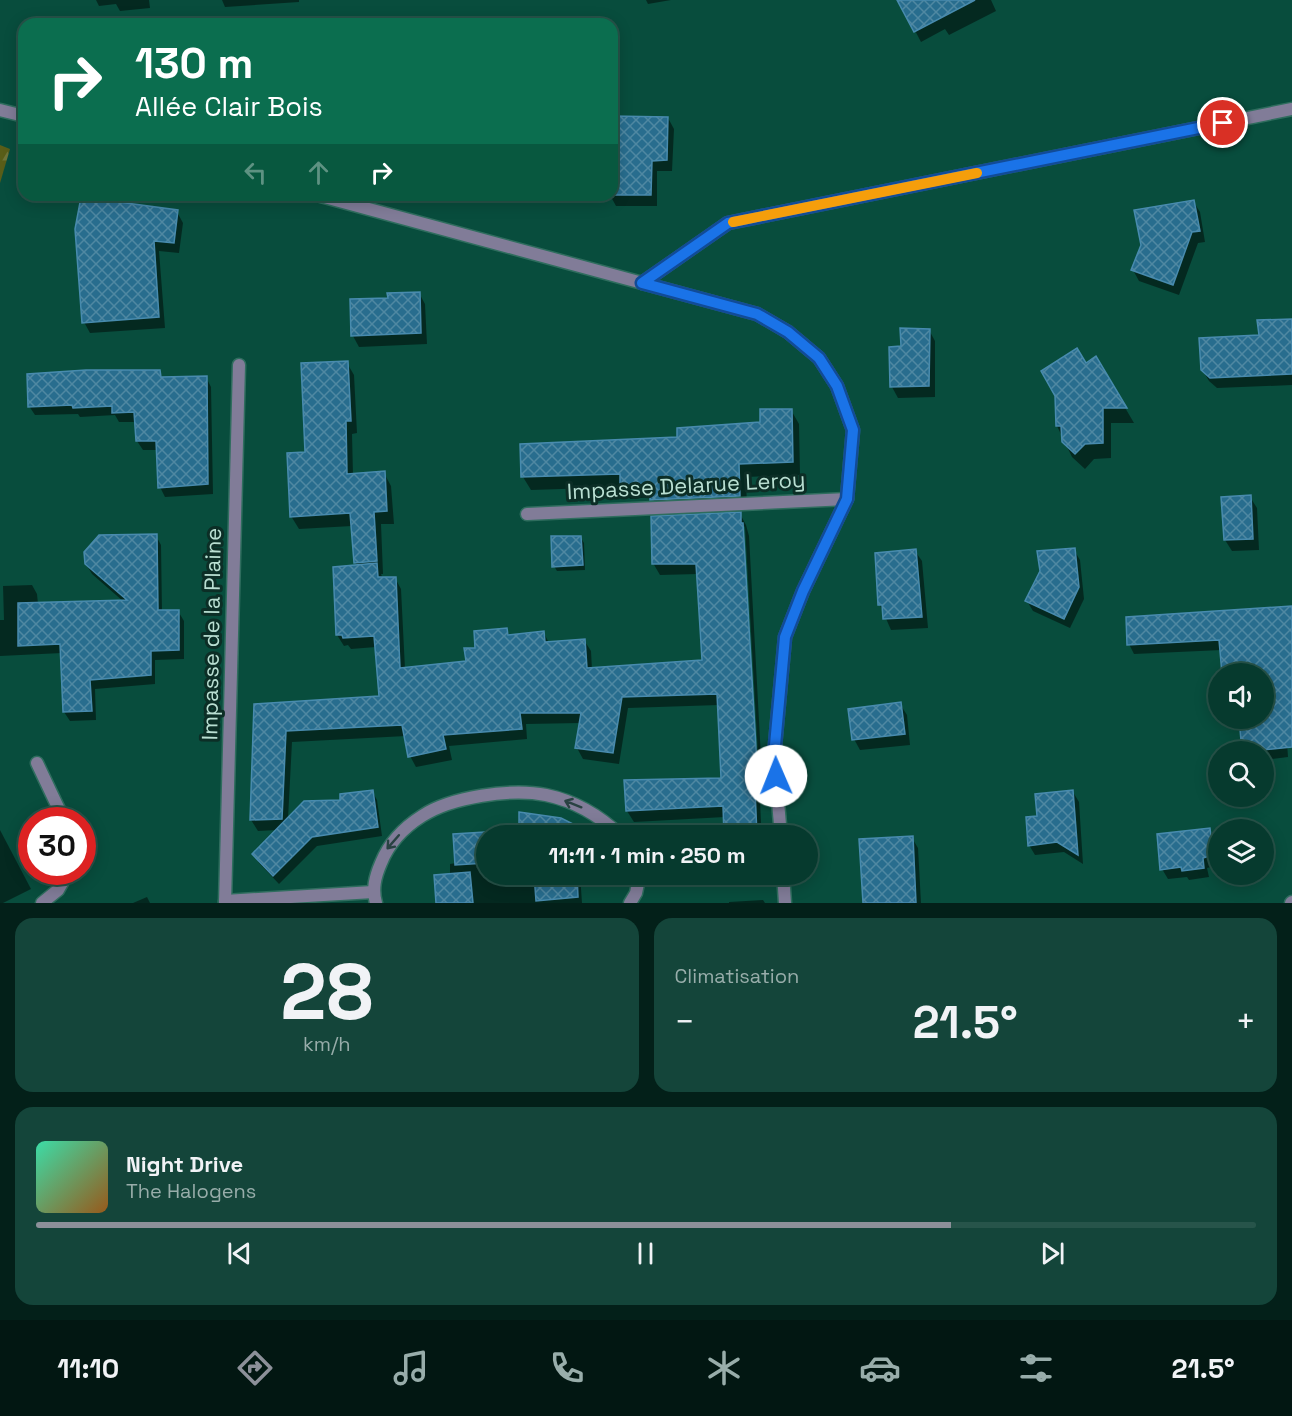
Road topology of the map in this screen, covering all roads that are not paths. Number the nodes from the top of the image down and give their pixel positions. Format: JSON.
{"nodes":[{"id":1,"x":1292,"y":109,"type":"edge"},
{"id":2,"x":0,"y":110,"type":"edge"},
{"id":3,"x":18,"y":114,"type":"edge"},
{"id":4,"x":339,"y":201,"type":"edge"},
{"id":5,"x":642,"y":283,"type":"junction"},
{"id":6,"x":238,"y":365,"type":"dead end"},
{"id":7,"x":847,"y":499,"type":"junction"},
{"id":8,"x":527,"y":514,"type":"dead end"},
{"id":9,"x":37,"y":763,"type":"dead end"},
{"id":10,"x":58,"y":807,"type":"edge"},
{"id":11,"x":610,"y":825,"type":"edge"},
{"id":12,"x":780,"y":825,"type":"edge"},
{"id":13,"x":61,"y":885,"type":"edge"},
{"id":14,"x":638,"y":885,"type":"edge"},
{"id":15,"x":784,"y":885,"type":"edge"},
{"id":16,"x":375,"y":898,"type":"edge"},
{"id":17,"x":225,"y":902,"type":"edge"},
{"id":18,"x":42,"y":903,"type":"edge"},
{"id":19,"x":630,"y":903,"type":"edge"},
{"id":20,"x":785,"y":903,"type":"edge"}],
"edges":[{"from":1,"to":5,"type":"street"},
{"from":2,"to":3,"type":"street"},
{"from":4,"to":5,"type":"street"},
{"from":5,"to":7,"type":"street"},
{"from":6,"to":17,"type":"street","name":"Impasse de la Plaine"},
{"from":7,"to":8,"type":"street","name":"Impasse Delarue Leroy"},
{"from":7,"to":12,"type":"street"},
{"from":9,"to":10,"type":"street"},
{"from":11,"to":16,"type":"street","one_way":true},
{"from":13,"to":18,"type":"street"},
{"from":14,"to":19,"type":"street"},
{"from":15,"to":20,"type":"street"},
{"from":16,"to":17,"type":"street"}]}
